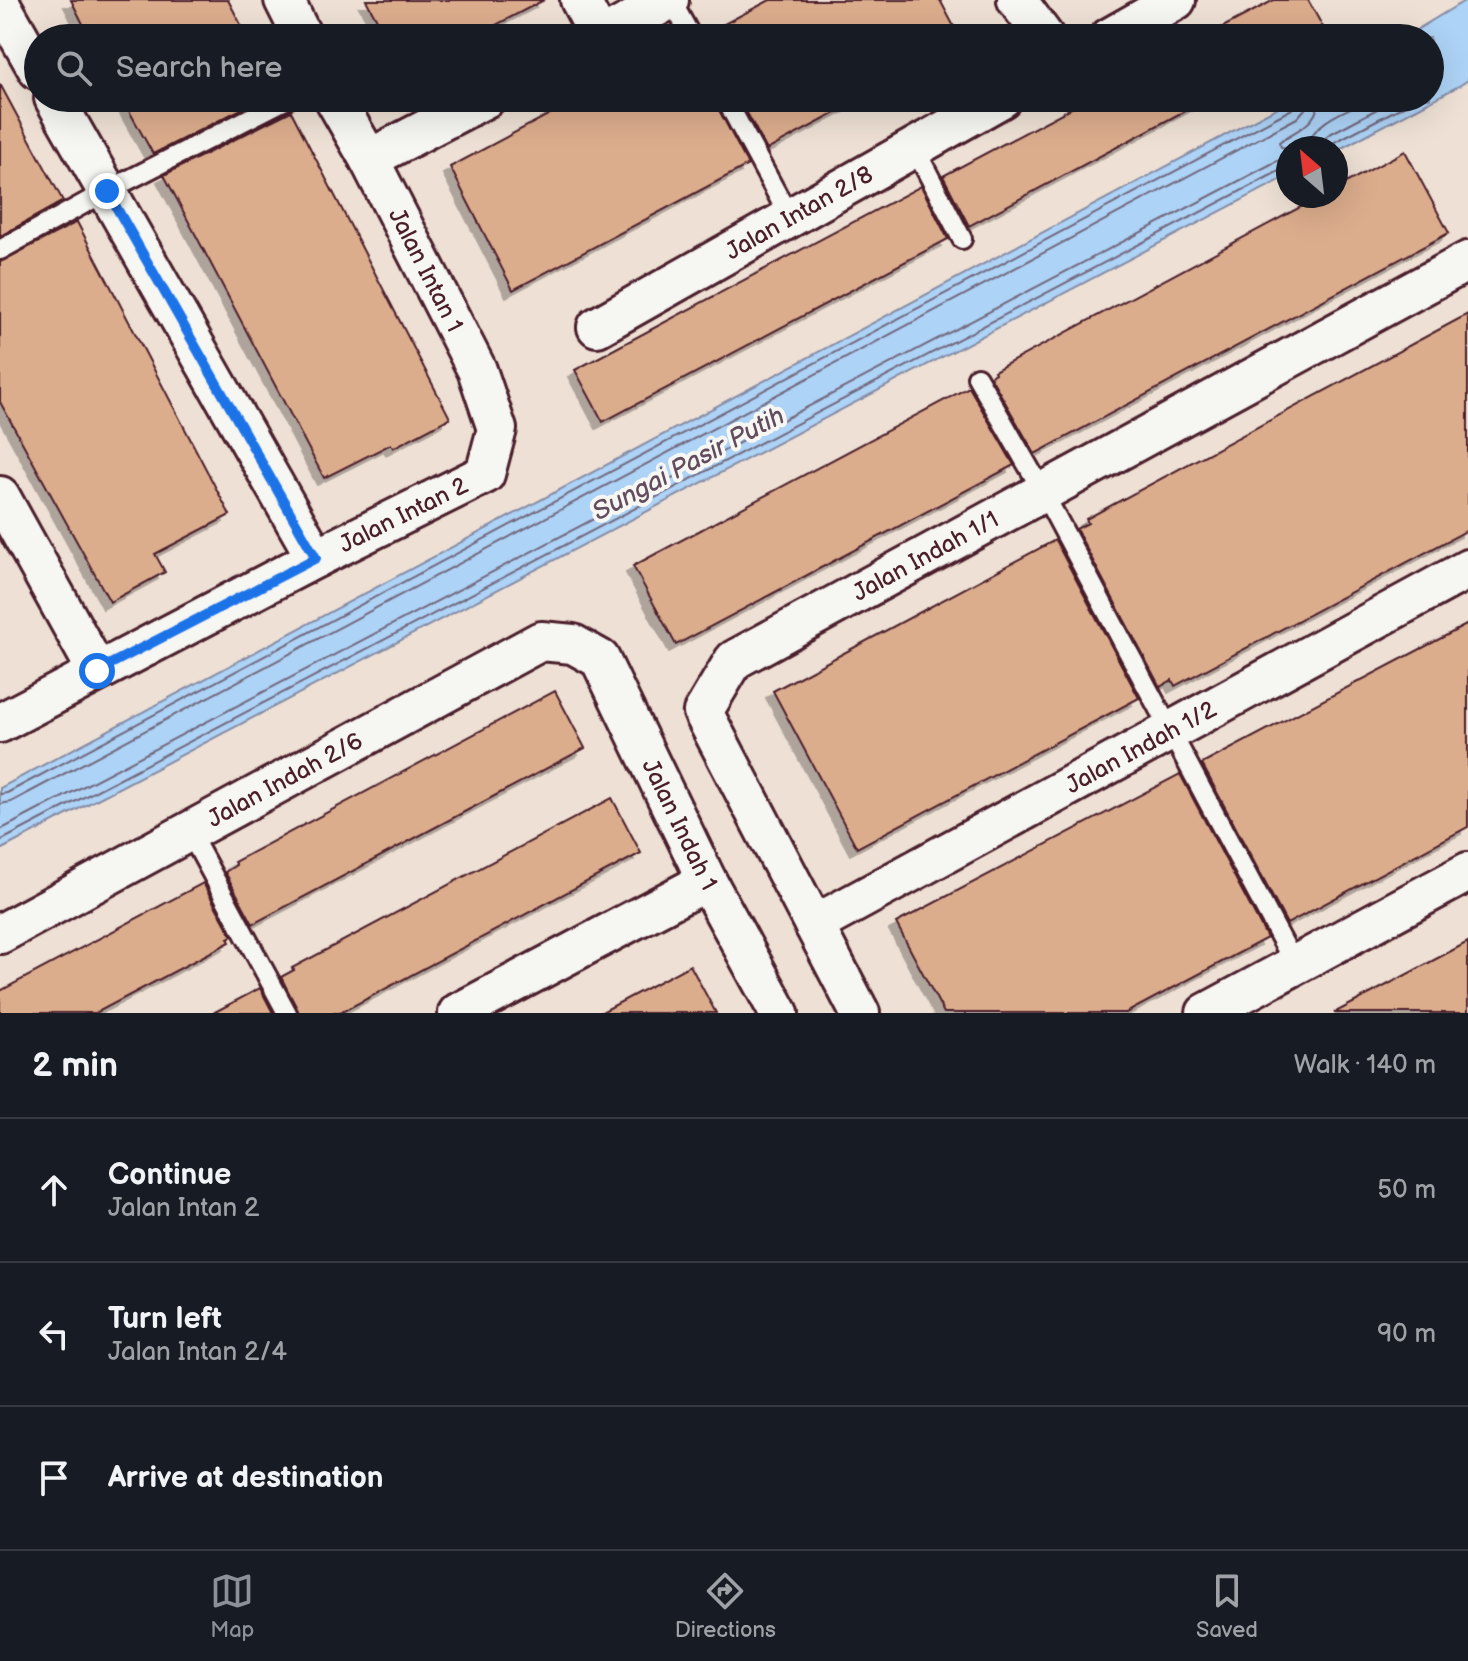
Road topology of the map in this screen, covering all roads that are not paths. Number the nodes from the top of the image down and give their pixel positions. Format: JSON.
{"nodes":[{"id":1,"x":284,"y":0,"type":"edge"},
{"id":2,"x":580,"y":0,"type":"edge"},
{"id":3,"x":670,"y":0,"type":"edge"},
{"id":4,"x":1017,"y":0,"type":"edge"},
{"id":5,"x":1176,"y":0,"type":"edge"},
{"id":6,"x":0,"y":3,"type":"edge"},
{"id":7,"x":296,"y":24,"type":"edge"},
{"id":8,"x":593,"y":24,"type":"edge"},
{"id":9,"x":626,"y":24,"type":"edge"},
{"id":10,"x":684,"y":24,"type":"edge"},
{"id":11,"x":1035,"y":24,"type":"edge"},
{"id":12,"x":1134,"y":24,"type":"edge"},
{"id":13,"x":24,"y":45,"type":"edge"},
{"id":14,"x":62,"y":112,"type":"edge"},
{"id":15,"x":262,"y":112,"type":"edge"},
{"id":16,"x":342,"y":112,"type":"edge"},
{"id":17,"x":459,"y":112,"type":"edge"},
{"id":18,"x":733,"y":112,"type":"edge"},
{"id":19,"x":977,"y":112,"type":"edge"},
{"id":20,"x":914,"y":147,"type":"junction"},
{"id":21,"x":369,"y":159,"type":"junction"},
{"id":22,"x":107,"y":191,"type":"junction"},
{"id":23,"x":790,"y":218,"type":"junction"},
{"id":24,"x":962,"y":239,"type":"dead end"},
{"id":25,"x":0,"y":250,"type":"edge"},
{"id":26,"x":1468,"y":261,"type":"edge"},
{"id":27,"x":597,"y":327,"type":"dead end"},
{"id":28,"x":977,"y":377,"type":"dead end"},
{"id":29,"x":492,"y":450,"type":"joint"},
{"id":30,"x":1043,"y":492,"type":"junction"},
{"id":31,"x":0,"y":496,"type":"edge"},
{"id":32,"x":316,"y":558,"type":"junction"},
{"id":33,"x":1468,"y":569,"type":"edge"},
{"id":34,"x":573,"y":644,"type":"joint"},
{"id":35,"x":97,"y":671,"type":"junction"},
{"id":36,"x":0,"y":723,"type":"edge"},
{"id":37,"x":1170,"y":732,"type":"junction"},
{"id":38,"x":189,"y":831,"type":"junction"},
{"id":39,"x":1468,"y":872,"type":"edge"},
{"id":40,"x":707,"y":881,"type":"junction"},
{"id":41,"x":814,"y":925,"type":"junction"},
{"id":42,"x":0,"y":934,"type":"edge"},
{"id":43,"x":1295,"y":965,"type":"junction"},
{"id":44,"x":1269,"y":998,"type":"edge"},
{"id":45,"x":287,"y":1013,"type":"edge"},
{"id":46,"x":458,"y":1013,"type":"edge"},
{"id":47,"x":779,"y":1013,"type":"edge"},
{"id":48,"x":860,"y":1013,"type":"edge"},
{"id":49,"x":1206,"y":1013,"type":"edge"}],
"edges":[{"from":1,"to":7,"type":"street"},
{"from":2,"to":8,"type":"street"},
{"from":3,"to":9,"type":"street"},
{"from":3,"to":10,"type":"lane"},
{"from":4,"to":11,"type":"street"},
{"from":5,"to":12,"type":"street"},
{"from":6,"to":13,"type":"street"},
{"from":14,"to":22,"type":"street"},
{"from":15,"to":22,"type":"lane"},
{"from":16,"to":21,"type":"street","name":"Jalan Intan 1"},
{"from":17,"to":21,"type":"street"},
{"from":18,"to":23,"type":"lane"},
{"from":19,"to":20,"type":"street","name":"Jalan Intan 2/8"},
{"from":20,"to":23,"type":"street","name":"Jalan Intan 2/8"},
{"from":20,"to":24,"type":"lane"},
{"from":21,"to":29,"type":"street","name":"Jalan Intan 1"},
{"from":22,"to":25,"type":"lane"},
{"from":22,"to":32,"type":"street"},
{"from":23,"to":27,"type":"street","name":"Jalan Intan 2/8"},
{"from":26,"to":30,"type":"street","name":"Jalan Indah 1/1"},
{"from":28,"to":30,"type":"lane"},
{"from":29,"to":32,"type":"street","name":"Jalan Intan 2"},
{"from":30,"to":37,"type":"lane"},
{"from":30,"to":41,"type":"street","name":"Jalan Indah 1/1"},
{"from":31,"to":35,"type":"street"},
{"from":32,"to":35,"type":"street","name":"Jalan Intan 2"},
{"from":33,"to":37,"type":"street","name":"Jalan Indah 1/2"},
{"from":34,"to":38,"type":"street","name":"Jalan Indah 2/6"},
{"from":34,"to":40,"type":"street","name":"Jalan Indah 1"},
{"from":35,"to":36,"type":"street","name":"Jalan Intan 2"},
{"from":37,"to":41,"type":"street","name":"Jalan Indah 1/2"},
{"from":37,"to":43,"type":"lane"},
{"from":38,"to":42,"type":"street","name":"Jalan Indah 2/6"},
{"from":38,"to":45,"type":"lane"},
{"from":39,"to":43,"type":"street"},
{"from":40,"to":46,"type":"street"},
{"from":40,"to":47,"type":"street","name":"Jalan Indah 1"},
{"from":41,"to":48,"type":"street","name":"Jalan Indah 1/1"},
{"from":43,"to":44,"type":"street"},
{"from":44,"to":49,"type":"street"}]}
